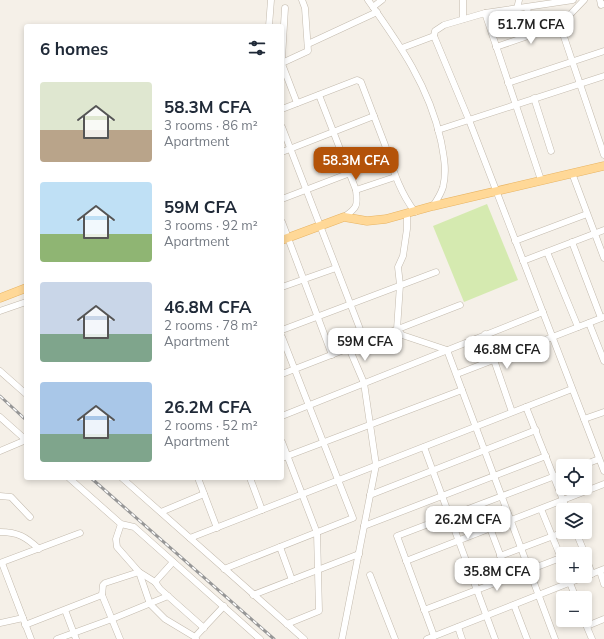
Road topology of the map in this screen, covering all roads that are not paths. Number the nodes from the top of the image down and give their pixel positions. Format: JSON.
{"nodes":[{"id":1,"x":271,"y":0,"type":"edge"},
{"id":2,"x":302,"y":0,"type":"edge"},
{"id":3,"x":368,"y":0,"type":"edge"},
{"id":4,"x":382,"y":0,"type":"edge"},
{"id":5,"x":463,"y":0,"type":"edge"},
{"id":6,"x":519,"y":0,"type":"edge"},
{"id":7,"x":573,"y":0,"type":"edge"},
{"id":8,"x":584,"y":0,"type":"edge"},
{"id":9,"x":600,"y":0,"type":"edge"},
{"id":10,"x":604,"y":4,"type":"edge"},
{"id":11,"x":285,"y":8,"type":"dead end"},
{"id":12,"x":526,"y":8,"type":"junction"},
{"id":13,"x":375,"y":9,"type":"junction"},
{"id":14,"x":517,"y":9,"type":"junction"},
{"id":15,"x":485,"y":13,"type":"junction"},
{"id":16,"x":463,"y":19,"type":"junction"},
{"id":17,"x":269,"y":24,"type":"edge"},
{"id":18,"x":284,"y":25,"type":"edge"},
{"id":19,"x":560,"y":25,"type":"junction"},
{"id":20,"x":533,"y":34,"type":"junction"},
{"id":21,"x":434,"y":36,"type":"junction"},
{"id":22,"x":308,"y":44,"type":"junction"},
{"id":23,"x":496,"y":47,"type":"junction"},
{"id":24,"x":402,"y":48,"type":"junction"},
{"id":25,"x":604,"y":51,"type":"edge"},
{"id":26,"x":284,"y":62,"type":"edge"},
{"id":27,"x":572,"y":62,"type":"junction"},
{"id":28,"x":284,"y":68,"type":"edge"},
{"id":29,"x":604,"y":76,"type":"edge"},
{"id":30,"x":508,"y":83,"type":"junction"},
{"id":31,"x":580,"y":84,"type":"junction"},
{"id":32,"x":319,"y":95,"type":"junction"},
{"id":33,"x":534,"y":98,"type":"junction"},
{"id":34,"x":297,"y":103,"type":"junction"},
{"id":35,"x":516,"y":104,"type":"junction"},
{"id":36,"x":284,"y":108,"type":"edge"},
{"id":37,"x":374,"y":116,"type":"junction"},
{"id":38,"x":469,"y":120,"type":"junction"},
{"id":39,"x":438,"y":130,"type":"junction"},
{"id":40,"x":284,"y":132,"type":"edge"},
{"id":41,"x":334,"y":132,"type":"junction"},
{"id":42,"x":604,"y":132,"type":"edge"},
{"id":43,"x":597,"y":134,"type":"junction"},
{"id":44,"x":290,"y":149,"type":"junction"},
{"id":45,"x":284,"y":151,"type":"edge"},
{"id":46,"x":551,"y":151,"type":"dead end"},
{"id":47,"x":604,"y":155,"type":"edge"},
{"id":48,"x":604,"y":166,"type":"edge"},
{"id":49,"x":350,"y":172,"type":"junction"},
{"id":50,"x":572,"y":174,"type":"junction"},
{"id":51,"x":395,"y":177,"type":"junction"},
{"id":52,"x":541,"y":180,"type":"junction"},
{"id":53,"x":306,"y":190,"type":"junction"},
{"id":54,"x":356,"y":190,"type":"junction"},
{"id":55,"x":496,"y":192,"type":"junction"},
{"id":56,"x":284,"y":198,"type":"edge"},
{"id":57,"x":433,"y":206,"type":"junction"},
{"id":58,"x":411,"y":213,"type":"junction"},
{"id":59,"x":587,"y":214,"type":"junction"},
{"id":60,"x":344,"y":217,"type":"junction"},
{"id":61,"x":320,"y":226,"type":"junction"},
{"id":62,"x":604,"y":230,"type":"edge"},
{"id":63,"x":595,"y":234,"type":"junction"},
{"id":64,"x":285,"y":239,"type":"edge"},
{"id":65,"x":515,"y":241,"type":"junction"},
{"id":66,"x":572,"y":242,"type":"junction"},
{"id":67,"x":547,"y":252,"type":"junction"},
{"id":68,"x":604,"y":258,"type":"edge"},
{"id":69,"x":523,"y":261,"type":"junction"},
{"id":70,"x":336,"y":268,"type":"junction"},
{"id":71,"x":436,"y":272,"type":"dead end"},
{"id":72,"x":304,"y":280,"type":"junction"},
{"id":73,"x":400,"y":285,"type":"junction"},
{"id":74,"x":284,"y":286,"type":"edge"},
{"id":75,"x":24,"y":289,"type":"edge"},
{"id":76,"x":0,"y":298,"type":"edge"},
{"id":77,"x":24,"y":303,"type":"edge"},
{"id":78,"x":350,"y":304,"type":"junction"},
{"id":79,"x":460,"y":305,"type":"dead end"},
{"id":80,"x":0,"y":311,"type":"edge"},
{"id":81,"x":542,"y":312,"type":"junction"},
{"id":82,"x":317,"y":316,"type":"junction"},
{"id":83,"x":602,"y":318,"type":"edge"},
{"id":84,"x":589,"y":323,"type":"junction"},
{"id":85,"x":578,"y":327,"type":"junction"},
{"id":86,"x":284,"y":329,"type":"edge"},
{"id":87,"x":397,"y":329,"type":"junction"},
{"id":88,"x":485,"y":334,"type":"junction"},
{"id":89,"x":552,"y":337,"type":"junction"},
{"id":90,"x":284,"y":342,"type":"edge"},
{"id":91,"x":365,"y":342,"type":"junction"},
{"id":92,"x":350,"y":348,"type":"junction"},
{"id":93,"x":448,"y":350,"type":"junction"},
{"id":94,"x":332,"y":355,"type":"junction"},
{"id":95,"x":494,"y":360,"type":"junction"},
{"id":96,"x":604,"y":361,"type":"edge"},
{"id":97,"x":295,"y":369,"type":"junction"},
{"id":98,"x":0,"y":371,"type":"edge"},
{"id":99,"x":284,"y":373,"type":"edge"},
{"id":100,"x":457,"y":374,"type":"junction"},
{"id":101,"x":364,"y":383,"type":"junction"},
{"id":102,"x":572,"y":389,"type":"junction"},
{"id":103,"x":24,"y":390,"type":"edge"},
{"id":104,"x":462,"y":390,"type":"junction"},
{"id":105,"x":309,"y":405,"type":"junction"},
{"id":106,"x":526,"y":407,"type":"junction"},
{"id":107,"x":512,"y":412,"type":"junction"},
{"id":108,"x":604,"y":412,"type":"edge"},
{"id":109,"x":284,"y":415,"type":"edge"},
{"id":110,"x":0,"y":417,"type":"edge"},
{"id":111,"x":584,"y":419,"type":"junction"},
{"id":112,"x":370,"y":425,"type":"junction"},
{"id":113,"x":476,"y":426,"type":"junction"},
{"id":114,"x":536,"y":430,"type":"junction"},
{"id":115,"x":24,"y":438,"type":"edge"},
{"id":116,"x":24,"y":441,"type":"edge"},
{"id":117,"x":323,"y":442,"type":"junction"},
{"id":118,"x":424,"y":447,"type":"junction"},
{"id":119,"x":0,"y":450,"type":"edge"},
{"id":120,"x":485,"y":450,"type":"junction"},
{"id":121,"x":546,"y":456,"type":"junction"},
{"id":122,"x":285,"y":457,"type":"edge"},
{"id":123,"x":599,"y":459,"type":"junction"},
{"id":124,"x":592,"y":462,"type":"edge"},
{"id":125,"x":376,"y":465,"type":"junction"},
{"id":126,"x":433,"y":470,"type":"junction"},
{"id":127,"x":604,"y":471,"type":"edge"},
{"id":128,"x":494,"y":476,"type":"junction"},
{"id":129,"x":554,"y":476,"type":"junction"},
{"id":130,"x":71,"y":480,"type":"edge"},
{"id":131,"x":124,"y":480,"type":"edge"},
{"id":132,"x":199,"y":480,"type":"edge"},
{"id":133,"x":251,"y":480,"type":"edge"},
{"id":134,"x":338,"y":480,"type":"junction"},
{"id":135,"x":604,"y":484,"type":"edge"},
{"id":136,"x":204,"y":494,"type":"junction"},
{"id":137,"x":302,"y":494,"type":"junction"},
{"id":138,"x":370,"y":495,"type":"junction"},
{"id":139,"x":0,"y":496,"type":"edge"},
{"id":140,"x":442,"y":496,"type":"junction"},
{"id":141,"x":502,"y":496,"type":"junction"},
{"id":142,"x":563,"y":500,"type":"junction"},
{"id":143,"x":564,"y":503,"type":"edge"},
{"id":144,"x":541,"y":509,"type":"junction"},
{"id":145,"x":262,"y":510,"type":"junction"},
{"id":146,"x":161,"y":512,"type":"junction"},
{"id":147,"x":450,"y":516,"type":"junction"},
{"id":148,"x":30,"y":517,"type":"dead end"},
{"id":149,"x":511,"y":520,"type":"junction"},
{"id":150,"x":121,"y":524,"type":"junction"},
{"id":151,"x":364,"y":526,"type":"junction"},
{"id":152,"x":217,"y":528,"type":"junction"},
{"id":153,"x":490,"y":528,"type":"junction"},
{"id":154,"x":0,"y":532,"type":"edge"},
{"id":155,"x":317,"y":532,"type":"junction"},
{"id":156,"x":80,"y":533,"type":"dead end"},
{"id":157,"x":556,"y":535,"type":"edge"},
{"id":158,"x":552,"y":537,"type":"junction"},
{"id":159,"x":190,"y":538,"type":"junction"},
{"id":160,"x":459,"y":540,"type":"junction"},
{"id":161,"x":280,"y":547,"type":"junction"},
{"id":162,"x":557,"y":547,"type":"edge"},
{"id":163,"x":521,"y":548,"type":"junction"},
{"id":164,"x":39,"y":549,"type":"junction"},
{"id":165,"x":359,"y":554,"type":"junction"},
{"id":166,"x":500,"y":556,"type":"junction"},
{"id":167,"x":556,"y":560,"type":"edge"},
{"id":168,"x":406,"y":561,"type":"junction"},
{"id":169,"x":173,"y":562,"type":"junction"},
{"id":170,"x":1,"y":563,"type":"edge"},
{"id":171,"x":224,"y":569,"type":"junction"},
{"id":172,"x":529,"y":570,"type":"junction"},
{"id":173,"x":602,"y":570,"type":"edge"},
{"id":174,"x":318,"y":571,"type":"junction"},
{"id":175,"x":139,"y":572,"type":"junction"},
{"id":176,"x":592,"y":574,"type":"edge"},
{"id":177,"x":370,"y":575,"type":"dead end"},
{"id":178,"x":509,"y":578,"type":"junction"},
{"id":179,"x":8,"y":579,"type":"junction"},
{"id":180,"x":292,"y":580,"type":"junction"},
{"id":181,"x":0,"y":581,"type":"edge"},
{"id":182,"x":155,"y":582,"type":"junction"},
{"id":183,"x":570,"y":583,"type":"joint"},
{"id":184,"x":604,"y":584,"type":"edge"},
{"id":185,"x":477,"y":590,"type":"junction"},
{"id":186,"x":573,"y":591,"type":"edge"},
{"id":187,"x":102,"y":595,"type":"junction"},
{"id":188,"x":253,"y":595,"type":"junction"},
{"id":189,"x":539,"y":595,"type":"junction"},
{"id":190,"x":168,"y":596,"type":"junction"},
{"id":191,"x":150,"y":604,"type":"junction"},
{"id":192,"x":514,"y":605,"type":"junction"},
{"id":193,"x":224,"y":606,"type":"junction"},
{"id":194,"x":65,"y":610,"type":"junction"},
{"id":195,"x":424,"y":610,"type":"junction"},
{"id":196,"x":487,"y":616,"type":"junction"},
{"id":197,"x":23,"y":618,"type":"junction"},
{"id":198,"x":112,"y":619,"type":"junction"},
{"id":199,"x":604,"y":619,"type":"edge"},
{"id":200,"x":592,"y":622,"type":"edge"},
{"id":201,"x":0,"y":624,"type":"edge"},
{"id":202,"x":286,"y":624,"type":"junction"},
{"id":203,"x":25,"y":625,"type":"junction"},
{"id":204,"x":458,"y":627,"type":"junction"},
{"id":205,"x":587,"y":627,"type":"edge"},
{"id":206,"x":204,"y":628,"type":"junction"},
{"id":207,"x":75,"y":636,"type":"edge"},
{"id":208,"x":196,"y":638,"type":"edge"},
{"id":209,"x":431,"y":638,"type":"edge"},
{"id":210,"x":31,"y":639,"type":"edge"},
{"id":211,"x":58,"y":639,"type":"edge"},
{"id":212,"x":120,"y":639,"type":"edge"},
{"id":213,"x":260,"y":639,"type":"edge"},
{"id":214,"x":304,"y":639,"type":"edge"},
{"id":215,"x":342,"y":639,"type":"edge"},
{"id":216,"x":395,"y":639,"type":"edge"},
{"id":217,"x":462,"y":639,"type":"edge"},
{"id":218,"x":496,"y":639,"type":"edge"},
{"id":219,"x":526,"y":639,"type":"edge"},
{"id":220,"x":555,"y":639,"type":"edge"},
{"id":221,"x":592,"y":639,"type":"edge"}],
"edges":[{"from":1,"to":17,"type":"street"},
{"from":2,"to":22,"type":"street"},
{"from":3,"to":13,"type":"street"},
{"from":4,"to":13,"type":"street"},
{"from":5,"to":16,"type":"street"},
{"from":6,"to":14,"type":"street"},
{"from":7,"to":12,"type":"street"},
{"from":8,"to":19,"type":"street"},
{"from":9,"to":10,"type":"street"},
{"from":11,"to":18,"type":"street"},
{"from":12,"to":14,"type":"street"},
{"from":12,"to":20,"type":"street"},
{"from":13,"to":22,"type":"street"},
{"from":13,"to":24,"type":"street"},
{"from":14,"to":15,"type":"street"},
{"from":15,"to":16,"type":"street"},
{"from":15,"to":23,"type":"street"},
{"from":16,"to":21,"type":"street"},
{"from":19,"to":20,"type":"street"},
{"from":19,"to":27,"type":"street"},
{"from":20,"to":23,"type":"street"},
{"from":21,"to":24,"type":"street"},
{"from":21,"to":38,"type":"street"},
{"from":22,"to":26,"type":"street"},
{"from":23,"to":30,"type":"street"},
{"from":24,"to":39,"type":"street"},
{"from":25,"to":27,"type":"street"},
{"from":27,"to":30,"type":"street"},
{"from":27,"to":31,"type":"street"},
{"from":28,"to":34,"type":"street"},
{"from":29,"to":31,"type":"street"},
{"from":30,"to":35,"type":"street"},
{"from":31,"to":33,"type":"street"},
{"from":31,"to":43,"type":"street"},
{"from":32,"to":34,"type":"street"},
{"from":32,"to":37,"type":"street"},
{"from":32,"to":41,"type":"street"},
{"from":33,"to":35,"type":"street"},
{"from":33,"to":46,"type":"street"},
{"from":34,"to":36,"type":"street"},
{"from":35,"to":38,"type":"street"},
{"from":35,"to":52,"type":"street"},
{"from":37,"to":41,"type":"street"},
{"from":37,"to":51,"type":"street"},
{"from":38,"to":39,"type":"street"},
{"from":38,"to":55,"type":"street"},
{"from":39,"to":57,"type":"street"},
{"from":40,"to":44,"type":"street"},
{"from":41,"to":44,"type":"street"},
{"from":41,"to":49,"type":"street"},
{"from":42,"to":43,"type":"street"},
{"from":43,"to":47,"type":"street"},
{"from":44,"to":45,"type":"street"},
{"from":44,"to":53,"type":"street"},
{"from":48,"to":50,"type":"main road"},
{"from":49,"to":53,"type":"street"},
{"from":49,"to":54,"type":"street"},
{"from":50,"to":52,"type":"main road"},
{"from":50,"to":59,"type":"street"},
{"from":51,"to":54,"type":"street"},
{"from":51,"to":58,"type":"street"},
{"from":52,"to":55,"type":"main road"},
{"from":53,"to":56,"type":"street"},
{"from":53,"to":61,"type":"street"},
{"from":54,"to":60,"type":"street"},
{"from":55,"to":57,"type":"main road"},
{"from":55,"to":65,"type":"street"},
{"from":57,"to":58,"type":"main road"},
{"from":58,"to":60,"type":"main road"},
{"from":58,"to":73,"type":"street"},
{"from":59,"to":63,"type":"street"},
{"from":59,"to":65,"type":"street"},
{"from":60,"to":61,"type":"main road"},
{"from":61,"to":64,"type":"main road"},
{"from":61,"to":70,"type":"street"},
{"from":62,"to":63,"type":"street"},
{"from":63,"to":66,"type":"street"},
{"from":63,"to":68,"type":"street"},
{"from":64,"to":72,"type":"street"},
{"from":65,"to":69,"type":"street"},
{"from":66,"to":67,"type":"street"},
{"from":66,"to":83,"type":"street"},
{"from":67,"to":69,"type":"street"},
{"from":67,"to":85,"type":"street"},
{"from":69,"to":81,"type":"street"},
{"from":70,"to":72,"type":"street"},
{"from":70,"to":78,"type":"street"},
{"from":71,"to":73,"type":"street"},
{"from":72,"to":74,"type":"street"},
{"from":72,"to":82,"type":"street"},
{"from":73,"to":78,"type":"street"},
{"from":73,"to":87,"type":"street"},
{"from":75,"to":76,"type":"main road"},
{"from":77,"to":80,"type":"street"},
{"from":78,"to":82,"type":"street"},
{"from":78,"to":91,"type":"street"},
{"from":79,"to":87,"type":"street"},
{"from":81,"to":88,"type":"street"},
{"from":81,"to":89,"type":"street"},
{"from":82,"to":86,"type":"street"},
{"from":82,"to":94,"type":"street"},
{"from":83,"to":84,"type":"street"},
{"from":84,"to":85,"type":"street"},
{"from":84,"to":96,"type":"street"},
{"from":85,"to":89,"type":"street"},
{"from":87,"to":91,"type":"street"},
{"from":87,"to":93,"type":"street"},
{"from":88,"to":93,"type":"street"},
{"from":88,"to":95,"type":"street"},
{"from":89,"to":95,"type":"street"},
{"from":89,"to":102,"type":"street"},
{"from":90,"to":97,"type":"street"},
{"from":91,"to":92,"type":"street"},
{"from":92,"to":94,"type":"street"},
{"from":92,"to":101,"type":"street"},
{"from":93,"to":100,"type":"street"},
{"from":93,"to":101,"type":"street"},
{"from":94,"to":97,"type":"street"},
{"from":95,"to":100,"type":"street"},
{"from":95,"to":107,"type":"street"},
{"from":97,"to":99,"type":"street"},
{"from":97,"to":105,"type":"street"},
{"from":98,"to":103,"type":"street"},
{"from":100,"to":104,"type":"street"},
{"from":101,"to":105,"type":"street"},
{"from":101,"to":112,"type":"street"},
{"from":102,"to":106,"type":"street"},
{"from":102,"to":111,"type":"street"},
{"from":104,"to":112,"type":"street"},
{"from":104,"to":113,"type":"street"},
{"from":105,"to":109,"type":"street"},
{"from":105,"to":117,"type":"street"},
{"from":106,"to":107,"type":"street"},
{"from":106,"to":114,"type":"street"},
{"from":107,"to":113,"type":"street"},
{"from":108,"to":111,"type":"street"},
{"from":110,"to":115,"type":"street"},
{"from":111,"to":123,"type":"street"},
{"from":112,"to":117,"type":"street"},
{"from":112,"to":125,"type":"street"},
{"from":113,"to":118,"type":"street"},
{"from":113,"to":120,"type":"street"},
{"from":114,"to":120,"type":"street"},
{"from":114,"to":121,"type":"street"},
{"from":116,"to":119,"type":"street"},
{"from":117,"to":122,"type":"street"},
{"from":117,"to":134,"type":"street"},
{"from":118,"to":125,"type":"street"},
{"from":118,"to":126,"type":"street"},
{"from":120,"to":126,"type":"street"},
{"from":120,"to":128,"type":"street"},
{"from":121,"to":128,"type":"street"},
{"from":121,"to":129,"type":"street"},
{"from":122,"to":137,"type":"street"},
{"from":123,"to":124,"type":"street"},
{"from":123,"to":127,"type":"street"},
{"from":125,"to":134,"type":"street"},
{"from":125,"to":138,"type":"street"},
{"from":126,"to":138,"type":"street"},
{"from":126,"to":140,"type":"street"},
{"from":128,"to":140,"type":"street"},
{"from":128,"to":141,"type":"street"},
{"from":129,"to":141,"type":"street"},
{"from":129,"to":142,"type":"street"},
{"from":130,"to":150,"type":"street"},
{"from":131,"to":146,"type":"street"},
{"from":132,"to":136,"type":"street"},
{"from":133,"to":145,"type":"street"},
{"from":134,"to":137,"type":"street"},
{"from":134,"to":155,"type":"street"},
{"from":135,"to":142,"type":"street"},
{"from":136,"to":146,"type":"street"},
{"from":136,"to":152,"type":"street"},
{"from":137,"to":145,"type":"street"},
{"from":137,"to":155,"type":"street"},
{"from":138,"to":151,"type":"street"},
{"from":139,"to":148,"type":"street"},
{"from":140,"to":147,"type":"street"},
{"from":140,"to":151,"type":"street"},
{"from":141,"to":147,"type":"street"},
{"from":141,"to":149,"type":"street"},
{"from":142,"to":143,"type":"street"},
{"from":142,"to":144,"type":"street"},
{"from":144,"to":149,"type":"street"},
{"from":144,"to":158,"type":"street"},
{"from":145,"to":152,"type":"street"},
{"from":146,"to":159,"type":"street"},
{"from":147,"to":160,"type":"street"},
{"from":147,"to":168,"type":"street"},
{"from":149,"to":153,"type":"street"},
{"from":149,"to":163,"type":"street"},
{"from":150,"to":169,"type":"street"},
{"from":150,"to":175,"type":"street"},
{"from":151,"to":165,"type":"street"},
{"from":152,"to":159,"type":"street"},
{"from":153,"to":160,"type":"street"},
{"from":153,"to":166,"type":"street"},
{"from":154,"to":164,"type":"street"},
{"from":155,"to":161,"type":"street"},
{"from":155,"to":174,"type":"street"},
{"from":156,"to":164,"type":"street"},
{"from":157,"to":158,"type":"street"},
{"from":158,"to":162,"type":"street"},
{"from":158,"to":163,"type":"street"},
{"from":159,"to":171,"type":"street"},
{"from":160,"to":168,"type":"street"},
{"from":160,"to":185,"type":"street"},
{"from":161,"to":171,"type":"street"},
{"from":161,"to":180,"type":"street"},
{"from":163,"to":166,"type":"street"},
{"from":163,"to":172,"type":"street"},
{"from":164,"to":170,"type":"street"},
{"from":165,"to":174,"type":"street"},
{"from":165,"to":215,"type":"street"},
{"from":166,"to":178,"type":"street"},
{"from":167,"to":172,"type":"street"},
{"from":168,"to":195,"type":"street"},
{"from":169,"to":182,"type":"street"},
{"from":169,"to":193,"type":"street"},
{"from":170,"to":179,"type":"street"},
{"from":171,"to":188,"type":"street"},
{"from":172,"to":178,"type":"street"},
{"from":172,"to":189,"type":"street"},
{"from":173,"to":176,"type":"street"},
{"from":173,"to":184,"type":"street"},
{"from":174,"to":180,"type":"street"},
{"from":174,"to":202,"type":"street"},
{"from":175,"to":182,"type":"street"},
{"from":175,"to":187,"type":"street"},
{"from":175,"to":191,"type":"street"},
{"from":177,"to":216,"type":"street"},
{"from":178,"to":185,"type":"street"},
{"from":179,"to":181,"type":"street"},
{"from":179,"to":197,"type":"street"},
{"from":180,"to":188,"type":"street"},
{"from":182,"to":190,"type":"street"},
{"from":183,"to":186,"type":"street"},
{"from":183,"to":189,"type":"street"},
{"from":185,"to":195,"type":"street"},
{"from":185,"to":196,"type":"street"},
{"from":187,"to":194,"type":"street"},
{"from":187,"to":198,"type":"street"},
{"from":188,"to":202,"type":"street"},
{"from":189,"to":192,"type":"street"},
{"from":189,"to":220,"type":"street"},
{"from":190,"to":191,"type":"street"},
{"from":190,"to":206,"type":"street"},
{"from":191,"to":198,"type":"street"},
{"from":191,"to":208,"type":"street"},
{"from":192,"to":196,"type":"street"},
{"from":192,"to":219,"type":"street"},
{"from":193,"to":206,"type":"street"},
{"from":193,"to":213,"type":"street"},
{"from":194,"to":203,"type":"street"},
{"from":194,"to":207,"type":"street"},
{"from":195,"to":209,"type":"street"},
{"from":196,"to":204,"type":"street"},
{"from":196,"to":218,"type":"street"},
{"from":197,"to":201,"type":"street"},
{"from":197,"to":203,"type":"street"},
{"from":198,"to":207,"type":"street"},
{"from":198,"to":212,"type":"street"},
{"from":199,"to":200,"type":"street"},
{"from":202,"to":214,"type":"street"},
{"from":203,"to":210,"type":"street"},
{"from":204,"to":209,"type":"street"},
{"from":204,"to":217,"type":"street"},
{"from":205,"to":221,"type":"street"},
{"from":206,"to":208,"type":"street"},
{"from":207,"to":211,"type":"street"}]}
